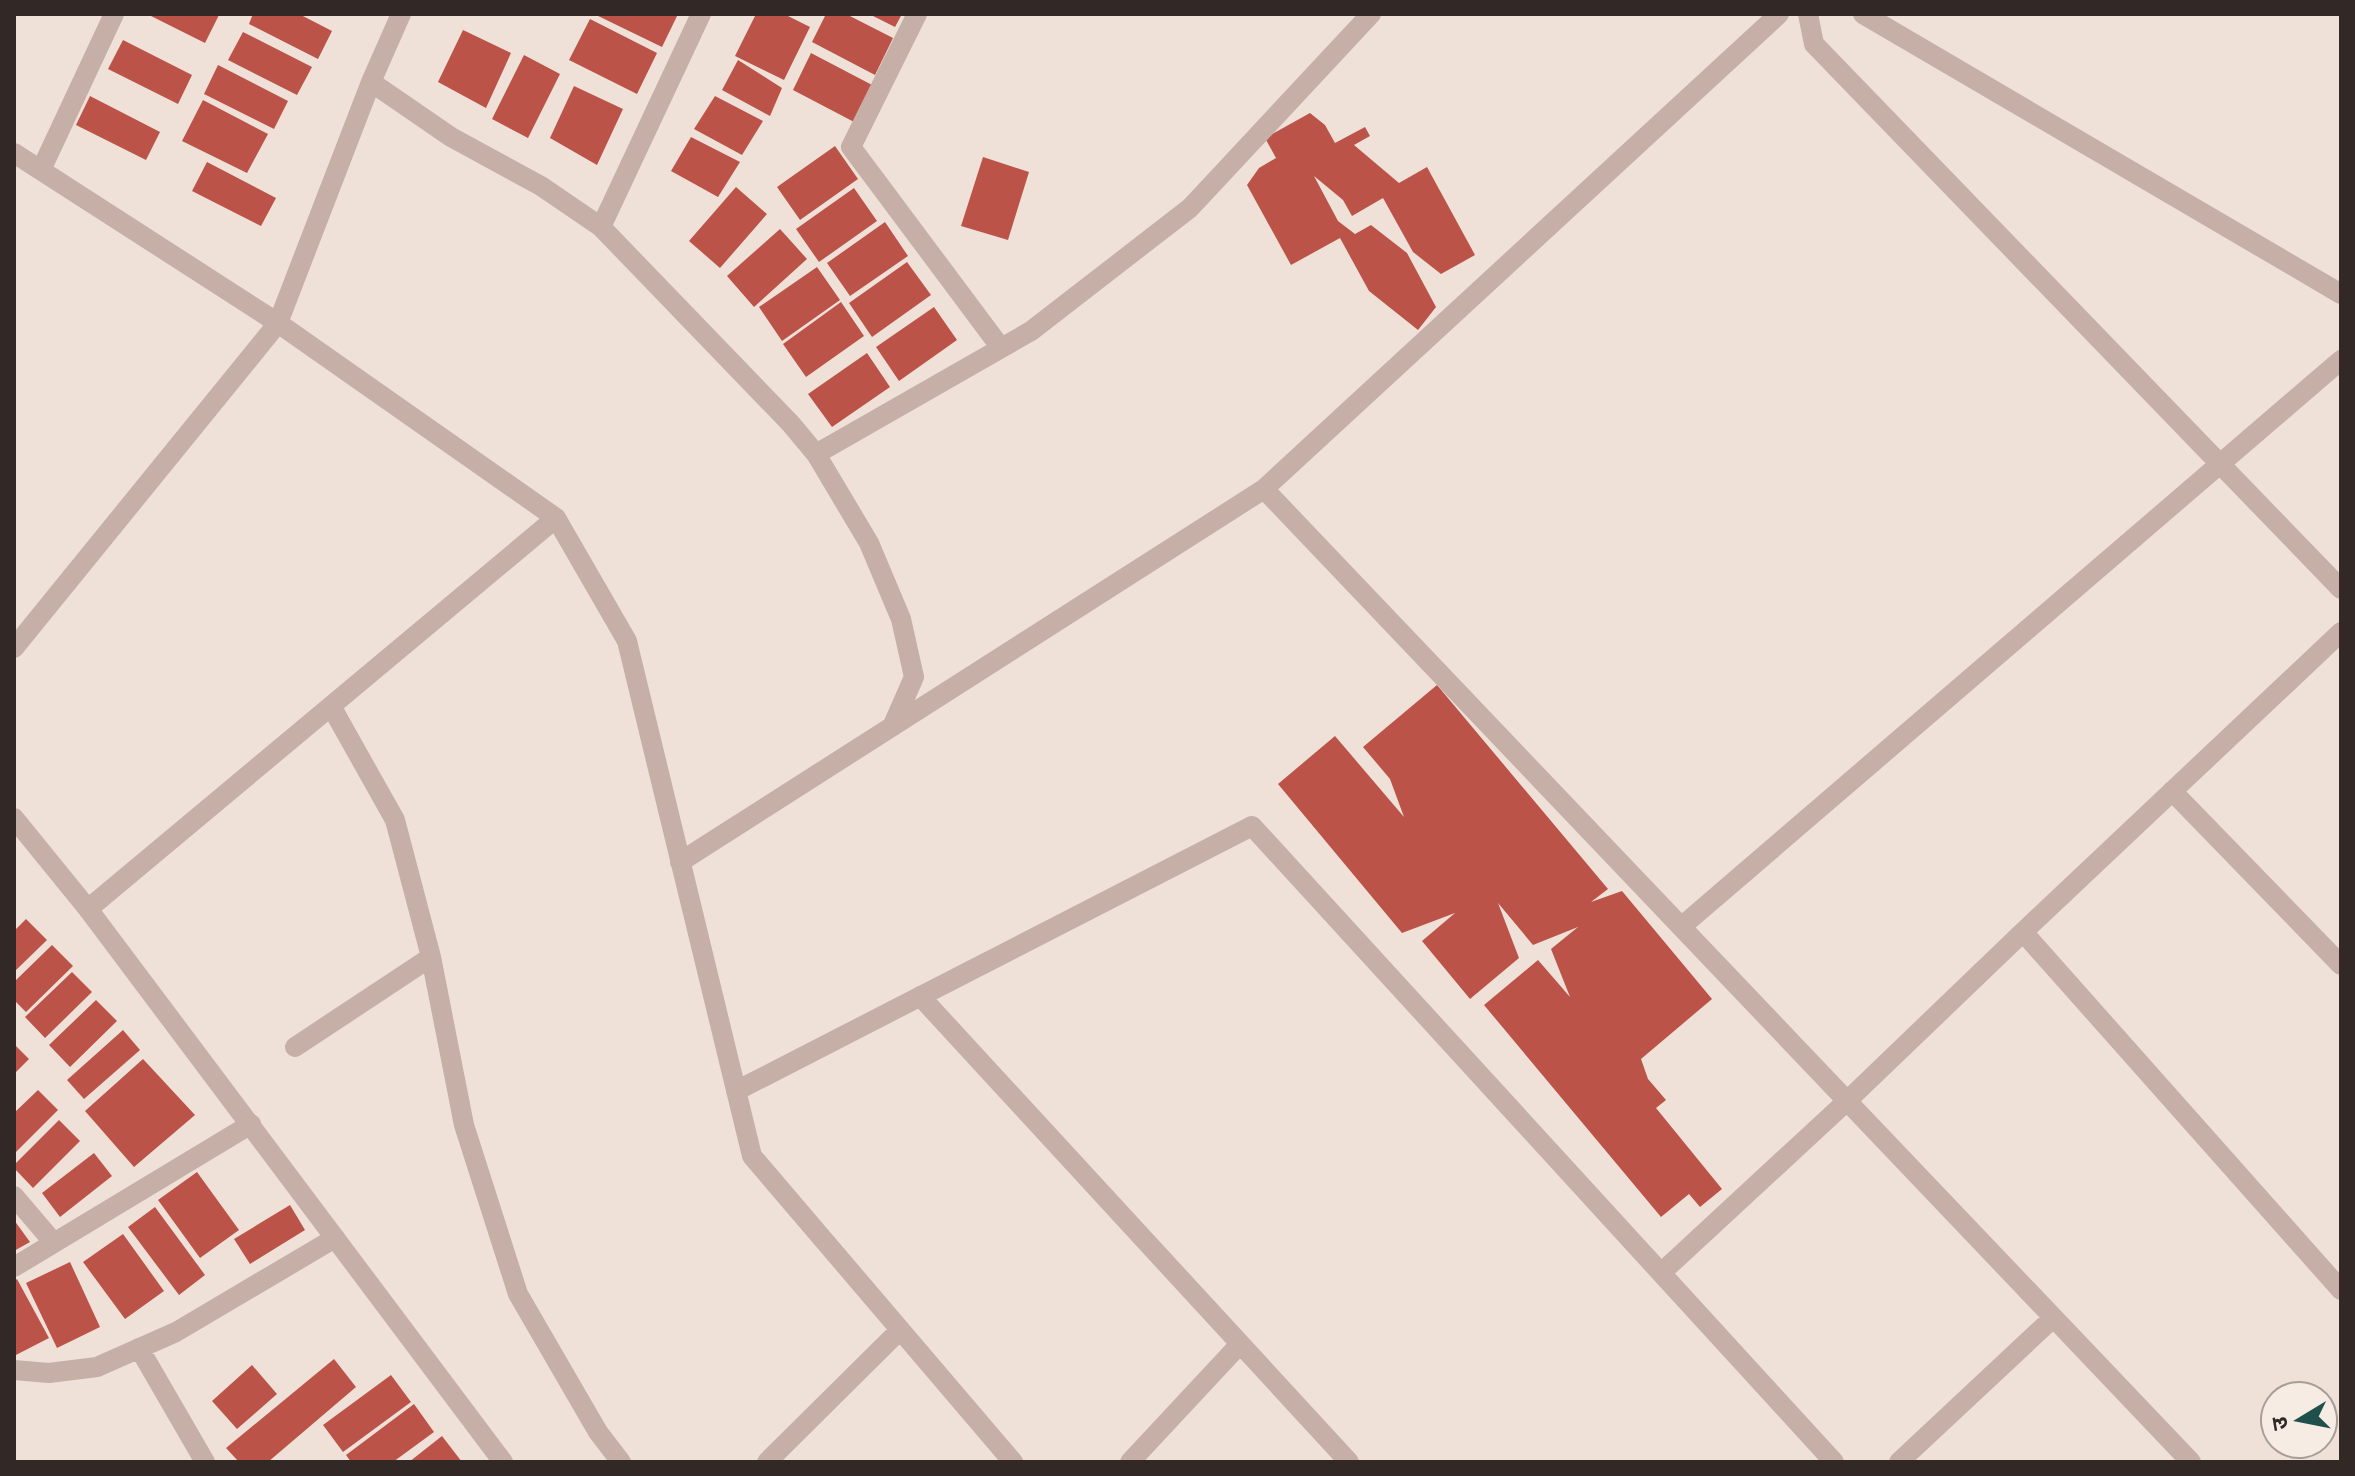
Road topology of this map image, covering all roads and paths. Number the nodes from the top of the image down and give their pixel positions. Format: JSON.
{"nodes":[{"id":1,"x":114,"y":14,"type":"edge"},
{"id":2,"x":401,"y":14,"type":"edge"},
{"id":3,"x":701,"y":14,"type":"edge"},
{"id":4,"x":917,"y":14,"type":"edge"},
{"id":5,"x":1371,"y":14,"type":"edge"},
{"id":6,"x":1779,"y":14,"type":"edge"},
{"id":7,"x":1808,"y":14,"type":"edge"},
{"id":8,"x":1863,"y":14,"type":"edge"},
{"id":9,"x":371,"y":82,"type":"junction"},
{"id":10,"x":14,"y":153,"type":"edge"},
{"id":11,"x":41,"y":170,"type":"junction"},
{"id":12,"x":601,"y":227,"type":"junction"},
{"id":13,"x":2341,"y":294,"type":"edge"},
{"id":14,"x":278,"y":323,"type":"junction"},
{"id":15,"x":1001,"y":348,"type":"junction"},
{"id":16,"x":2341,"y":360,"type":"edge"},
{"id":17,"x":816,"y":454,"type":"junction"},
{"id":18,"x":2220,"y":463,"type":"junction"},
{"id":19,"x":1264,"y":489,"type":"junction"},
{"id":20,"x":556,"y":518,"type":"junction"},
{"id":21,"x":2341,"y":589,"type":"edge"},
{"id":22,"x":2341,"y":632,"type":"edge"},
{"id":23,"x":14,"y":648,"type":"edge"},
{"id":24,"x":331,"y":706,"type":"junction"},
{"id":25,"x":892,"y":727,"type":"junction"},
{"id":26,"x":2172,"y":791,"type":"junction"},
{"id":27,"x":14,"y":818,"type":"edge"},
{"id":28,"x":680,"y":862,"type":"junction"},
{"id":29,"x":88,"y":909,"type":"junction"},
{"id":30,"x":1681,"y":927,"type":"junction"},
{"id":31,"x":2023,"y":932,"type":"junction"},
{"id":32,"x":431,"y":957,"type":"junction"},
{"id":33,"x":2341,"y":965,"type":"edge"},
{"id":34,"x":920,"y":996,"type":"junction"},
{"id":35,"x":295,"y":1047,"type":"dead end"},
{"id":36,"x":736,"y":1091,"type":"junction"},
{"id":37,"x":1847,"y":1101,"type":"junction"},
{"id":38,"x":251,"y":1124,"type":"junction"},
{"id":39,"x":14,"y":1196,"type":"edge"},
{"id":40,"x":335,"y":1238,"type":"junction"},
{"id":41,"x":54,"y":1243,"type":"junction"},
{"id":42,"x":14,"y":1267,"type":"edge"},
{"id":43,"x":1661,"y":1273,"type":"junction"},
{"id":44,"x":2341,"y":1290,"type":"edge"},
{"id":45,"x":2053,"y":1318,"type":"junction"},
{"id":46,"x":900,"y":1330,"type":"junction"},
{"id":47,"x":1240,"y":1344,"type":"junction"},
{"id":48,"x":139,"y":1348,"type":"junction"},
{"id":49,"x":14,"y":1370,"type":"edge"},
{"id":50,"x":205,"y":1462,"type":"edge"},
{"id":51,"x":503,"y":1462,"type":"edge"},
{"id":52,"x":621,"y":1462,"type":"edge"},
{"id":53,"x":767,"y":1462,"type":"edge"},
{"id":54,"x":1013,"y":1462,"type":"edge"},
{"id":55,"x":1130,"y":1462,"type":"edge"},
{"id":56,"x":1349,"y":1462,"type":"edge"},
{"id":57,"x":1834,"y":1462,"type":"edge"},
{"id":58,"x":1899,"y":1462,"type":"edge"},
{"id":59,"x":2191,"y":1462,"type":"edge"}],
"edges":[{"from":1,"to":11,"type":"street"},
{"from":2,"to":9,"type":"street"},
{"from":3,"to":12,"type":"street"},
{"from":4,"to":15,"type":"street"},
{"from":5,"to":15,"type":"street"},
{"from":6,"to":19,"type":"street"},
{"from":7,"to":18,"type":"street"},
{"from":8,"to":13,"type":"street"},
{"from":9,"to":12,"type":"street"},
{"from":9,"to":14,"type":"street"},
{"from":10,"to":11,"type":"street"},
{"from":11,"to":14,"type":"street"},
{"from":12,"to":17,"type":"street"},
{"from":14,"to":20,"type":"street"},
{"from":14,"to":23,"type":"street"},
{"from":15,"to":17,"type":"street"},
{"from":16,"to":18,"type":"street"},
{"from":17,"to":25,"type":"street"},
{"from":18,"to":21,"type":"street"},
{"from":18,"to":30,"type":"street"},
{"from":19,"to":25,"type":"street"},
{"from":19,"to":30,"type":"street"},
{"from":20,"to":24,"type":"street"},
{"from":20,"to":28,"type":"street"},
{"from":22,"to":26,"type":"street"},
{"from":24,"to":29,"type":"street"},
{"from":24,"to":32,"type":"street"},
{"from":25,"to":28,"type":"street"},
{"from":26,"to":31,"type":"street"},
{"from":26,"to":33,"type":"street"},
{"from":27,"to":29,"type":"street"},
{"from":28,"to":36,"type":"street"},
{"from":29,"to":38,"type":"street"},
{"from":30,"to":37,"type":"street"},
{"from":31,"to":37,"type":"street"},
{"from":31,"to":44,"type":"street"},
{"from":32,"to":35,"type":"street"},
{"from":32,"to":52,"type":"street"},
{"from":34,"to":36,"type":"street"},
{"from":34,"to":43,"type":"street"},
{"from":34,"to":47,"type":"street"},
{"from":36,"to":46,"type":"street"},
{"from":37,"to":43,"type":"street"},
{"from":37,"to":45,"type":"street"},
{"from":38,"to":40,"type":"street"},
{"from":38,"to":41,"type":"street"},
{"from":39,"to":41,"type":"street"},
{"from":40,"to":48,"type":"street"},
{"from":40,"to":51,"type":"street"},
{"from":41,"to":42,"type":"street"},
{"from":43,"to":57,"type":"street"},
{"from":45,"to":58,"type":"street"},
{"from":45,"to":59,"type":"street"},
{"from":46,"to":53,"type":"street"},
{"from":46,"to":54,"type":"street"},
{"from":47,"to":55,"type":"street"},
{"from":47,"to":56,"type":"street"},
{"from":48,"to":49,"type":"street"},
{"from":48,"to":50,"type":"street"}]}
